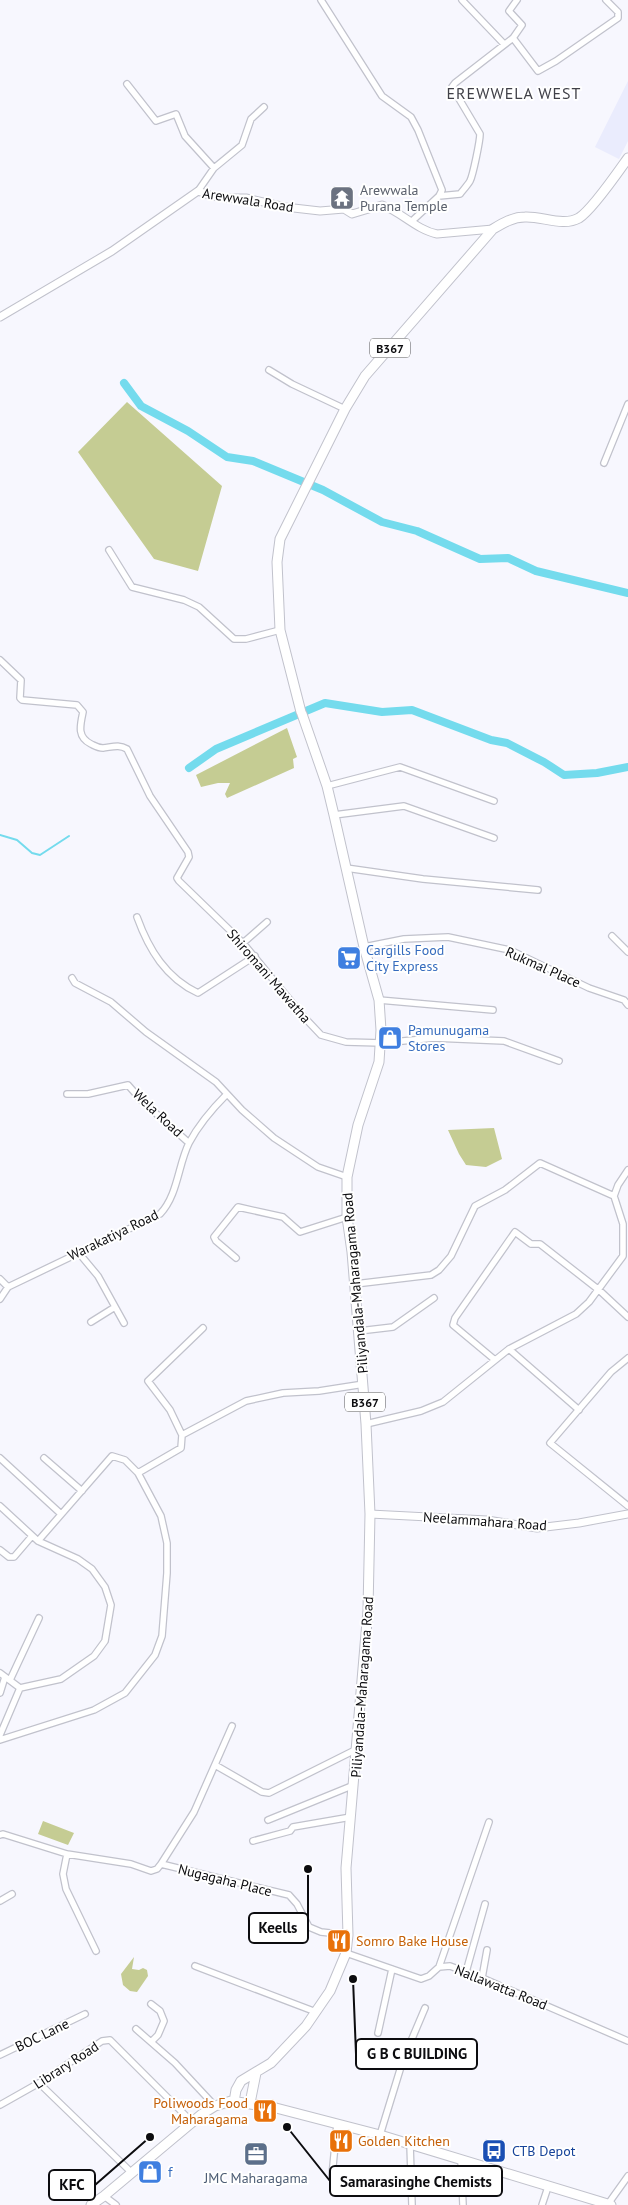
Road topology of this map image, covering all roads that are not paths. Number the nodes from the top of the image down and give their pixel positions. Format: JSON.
{"nodes":[{"id":1,"x":321,"y":0,"type":"edge"},
{"id":2,"x":462,"y":0,"type":"edge"},
{"id":3,"x":517,"y":0,"type":"edge"},
{"id":4,"x":606,"y":0,"type":"edge"},
{"id":5,"x":513,"y":38,"type":"junction"},
{"id":6,"x":504,"y":44,"type":"junction"},
{"id":7,"x":127,"y":84,"type":"dead end"},
{"id":8,"x":264,"y":107,"type":"dead end"},
{"id":9,"x":628,"y":158,"type":"edge"},
{"id":10,"x":214,"y":168,"type":"junction"},
{"id":11,"x":625,"y":168,"type":"edge"},
{"id":12,"x":198,"y":191,"type":"junction"},
{"id":13,"x":439,"y":196,"type":"junction"},
{"id":14,"x":412,"y":221,"type":"junction"},
{"id":15,"x":492,"y":229,"type":"junction"},
{"id":16,"x":0,"y":317,"type":"edge"},
{"id":17,"x":269,"y":370,"type":"dead end"},
{"id":18,"x":628,"y":404,"type":"edge"},
{"id":19,"x":345,"y":409,"type":"junction"},
{"id":20,"x":604,"y":463,"type":"dead end"},
{"id":21,"x":109,"y":550,"type":"dead end"},
{"id":22,"x":280,"y":630,"type":"junction"},
{"id":23,"x":0,"y":660,"type":"edge"},
{"id":24,"x":327,"y":786,"type":"junction"},
{"id":25,"x":494,"y":801,"type":"dead end"},
{"id":26,"x":334,"y":815,"type":"junction"},
{"id":27,"x":494,"y":838,"type":"dead end"},
{"id":28,"x":346,"y":868,"type":"junction"},
{"id":29,"x":538,"y":890,"type":"dead end"},
{"id":30,"x":137,"y":918,"type":"dead end"},
{"id":31,"x":267,"y":922,"type":"dead end"},
{"id":32,"x":612,"y":936,"type":"dead end"},
{"id":33,"x":243,"y":943,"type":"junction"},
{"id":34,"x":364,"y":947,"type":"junction"},
{"id":35,"x":628,"y":952,"type":"edge"},
{"id":36,"x":255,"y":956,"type":"junction"},
{"id":37,"x":72,"y":978,"type":"dead end"},
{"id":38,"x":379,"y":1000,"type":"junction"},
{"id":39,"x":628,"y":1005,"type":"edge"},
{"id":40,"x":493,"y":1010,"type":"dead end"},
{"id":41,"x":382,"y":1042,"type":"junction"},
{"id":42,"x":559,"y":1061,"type":"dead end"},
{"id":43,"x":67,"y":1094,"type":"dead end"},
{"id":44,"x":227,"y":1094,"type":"junction"},
{"id":45,"x":189,"y":1143,"type":"junction"},
{"id":46,"x":628,"y":1170,"type":"edge"},
{"id":47,"x":347,"y":1177,"type":"junction"},
{"id":48,"x":614,"y":1196,"type":"junction"},
{"id":49,"x":347,"y":1217,"type":"junction"},
{"id":50,"x":78,"y":1252,"type":"junction"},
{"id":51,"x":236,"y":1258,"type":"dead end"},
{"id":52,"x":626,"y":1258,"type":"edge"},
{"id":53,"x":0,"y":1278,"type":"edge"},
{"id":54,"x":355,"y":1284,"type":"junction"},
{"id":55,"x":8,"y":1287,"type":"junction"},
{"id":56,"x":599,"y":1290,"type":"junction"},
{"id":57,"x":434,"y":1298,"type":"dead end"},
{"id":58,"x":0,"y":1299,"type":"edge"},
{"id":59,"x":115,"y":1307,"type":"junction"},
{"id":60,"x":628,"y":1317,"type":"edge"},
{"id":61,"x":91,"y":1322,"type":"dead end"},
{"id":62,"x":124,"y":1323,"type":"dead end"},
{"id":63,"x":203,"y":1328,"type":"dead end"},
{"id":64,"x":359,"y":1331,"type":"junction"},
{"id":65,"x":509,"y":1349,"type":"junction"},
{"id":66,"x":628,"y":1358,"type":"edge"},
{"id":67,"x":495,"y":1360,"type":"junction"},
{"id":68,"x":364,"y":1384,"type":"junction"},
{"id":69,"x":579,"y":1410,"type":"junction"},
{"id":70,"x":366,"y":1424,"type":"junction"},
{"id":71,"x":182,"y":1435,"type":"junction"},
{"id":72,"x":0,"y":1458,"type":"edge"},
{"id":73,"x":44,"y":1458,"type":"dead end"},
{"id":74,"x":138,"y":1473,"type":"junction"},
{"id":75,"x":82,"y":1491,"type":"junction"},
{"id":76,"x":0,"y":1506,"type":"edge"},
{"id":77,"x":628,"y":1506,"type":"edge"},
{"id":78,"x":61,"y":1514,"type":"junction"},
{"id":79,"x":370,"y":1514,"type":"junction"},
{"id":80,"x":628,"y":1514,"type":"edge"},
{"id":81,"x":32,"y":1536,"type":"junction"},
{"id":82,"x":38,"y":1541,"type":"junction"},
{"id":83,"x":0,"y":1550,"type":"edge"},
{"id":84,"x":39,"y":1618,"type":"dead end"},
{"id":85,"x":5,"y":1677,"type":"edge"},
{"id":86,"x":20,"y":1688,"type":"junction"},
{"id":87,"x":0,"y":1693,"type":"edge"},
{"id":88,"x":232,"y":1726,"type":"dead end"},
{"id":89,"x":0,"y":1735,"type":"edge"},
{"id":90,"x":0,"y":1740,"type":"edge"},
{"id":91,"x":356,"y":1749,"type":"junction"},
{"id":92,"x":215,"y":1765,"type":"junction"},
{"id":93,"x":354,"y":1785,"type":"junction"},
{"id":94,"x":351,"y":1817,"type":"junction"},
{"id":95,"x":268,"y":1820,"type":"dead end"},
{"id":96,"x":488,"y":1822,"type":"dead end"},
{"id":97,"x":0,"y":1835,"type":"edge"},
{"id":98,"x":253,"y":1841,"type":"dead end"},
{"id":99,"x":67,"y":1854,"type":"junction"},
{"id":100,"x":161,"y":1864,"type":"junction"},
{"id":101,"x":12,"y":1894,"type":"dead end"},
{"id":102,"x":0,"y":1902,"type":"edge"},
{"id":103,"x":485,"y":1904,"type":"dead end"},
{"id":104,"x":348,"y":1935,"type":"junction"},
{"id":105,"x":487,"y":1950,"type":"dead end"},
{"id":106,"x":96,"y":1951,"type":"dead end"},
{"id":107,"x":346,"y":1953,"type":"junction"},
{"id":108,"x":195,"y":1966,"type":"dead end"},
{"id":109,"x":439,"y":1966,"type":"junction"},
{"id":110,"x":392,"y":1969,"type":"junction"},
{"id":111,"x":466,"y":1972,"type":"junction"},
{"id":112,"x":482,"y":1978,"type":"junction"},
{"id":113,"x":151,"y":2004,"type":"dead end"},
{"id":114,"x":425,"y":2008,"type":"dead end"},
{"id":115,"x":316,"y":2012,"type":"junction"},
{"id":116,"x":85,"y":2014,"type":"dead end"},
{"id":117,"x":136,"y":2030,"type":"dead end"},
{"id":118,"x":378,"y":2033,"type":"dead end"},
{"id":119,"x":628,"y":2041,"type":"edge"},
{"id":120,"x":151,"y":2042,"type":"junction"},
{"id":121,"x":0,"y":2055,"type":"edge"},
{"id":122,"x":256,"y":2073,"type":"junction"},
{"id":123,"x":39,"y":2083,"type":"junction"},
{"id":124,"x":234,"y":2102,"type":"junction"},
{"id":125,"x":250,"y":2103,"type":"junction"},
{"id":126,"x":0,"y":2105,"type":"edge"},
{"id":127,"x":215,"y":2106,"type":"junction"},
{"id":128,"x":192,"y":2122,"type":"junction"},
{"id":129,"x":338,"y":2124,"type":"junction"},
{"id":130,"x":380,"y":2134,"type":"junction"},
{"id":131,"x":410,"y":2144,"type":"junction"},
{"id":132,"x":461,"y":2160,"type":"junction"},
{"id":133,"x":132,"y":2173,"type":"junction"},
{"id":134,"x":332,"y":2176,"type":"dead end"},
{"id":135,"x":628,"y":2176,"type":"edge"},
{"id":136,"x":548,"y":2187,"type":"junction"},
{"id":137,"x":104,"y":2196,"type":"junction"},
{"id":138,"x":609,"y":2204,"type":"edge"},
{"id":139,"x":91,"y":2205,"type":"edge"},
{"id":140,"x":116,"y":2205,"type":"edge"},
{"id":141,"x":412,"y":2205,"type":"edge"},
{"id":142,"x":462,"y":2205,"type":"edge"},
{"id":143,"x":542,"y":2205,"type":"edge"}],
"edges":[{"from":1,"to":13,"type":"street"},
{"from":2,"to":6,"type":"street"},
{"from":3,"to":5,"type":"street"},
{"from":4,"to":5,"type":"street"},
{"from":5,"to":6,"type":"street"},
{"from":6,"to":13,"type":"street"},
{"from":7,"to":10,"type":"street"},
{"from":8,"to":10,"type":"street"},
{"from":9,"to":11,"type":"main road","name":"Piliyandala-Maharagama Road","number":"B367"},
{"from":10,"to":12,"type":"street"},
{"from":11,"to":15,"type":"main road","name":"Piliyandala-Maharagama Road","number":"B367"},
{"from":12,"to":14,"type":"street","name":"Arewwala Road"},
{"from":12,"to":16,"type":"street","name":"Arewwala Road"},
{"from":13,"to":14,"type":"street"},
{"from":14,"to":15,"type":"street","name":"Arewwala Road"},
{"from":15,"to":19,"type":"main road","name":"Piliyandala-Maharagama Road","number":"B367"},
{"from":17,"to":19,"type":"street"},
{"from":18,"to":20,"type":"street"},
{"from":19,"to":22,"type":"main road","name":"Piliyandala-Maharagama Road","number":"B367"},
{"from":21,"to":22,"type":"street"},
{"from":22,"to":24,"type":"main road","name":"Piliyandala-Maharagama Road","number":"B367"},
{"from":23,"to":33,"type":"street","name":"Shiromani Mawatha"},
{"from":24,"to":25,"type":"street"},
{"from":24,"to":26,"type":"main road","name":"Piliyandala-Maharagama Road","number":"B367"},
{"from":26,"to":27,"type":"street"},
{"from":26,"to":28,"type":"main road","name":"Piliyandala-Maharagama Road","number":"B367"},
{"from":28,"to":29,"type":"street"},
{"from":28,"to":34,"type":"main road","name":"Piliyandala-Maharagama Road","number":"B367"},
{"from":30,"to":36,"type":"street"},
{"from":31,"to":33,"type":"street"},
{"from":32,"to":35,"type":"street"},
{"from":33,"to":36,"type":"street","name":"Shiromani Mawatha"},
{"from":34,"to":38,"type":"main road","name":"Piliyandala-Maharagama Road","number":"B367"},
{"from":34,"to":39,"type":"street","name":"Rukmal Place"},
{"from":36,"to":41,"type":"street","name":"Shiromani Mawatha"},
{"from":37,"to":44,"type":"street"},
{"from":38,"to":40,"type":"street"},
{"from":38,"to":41,"type":"main road","name":"Piliyandala-Maharagama Road","number":"B367"},
{"from":41,"to":42,"type":"street","name":"Shiromani Mawatha"},
{"from":41,"to":47,"type":"main road","name":"Piliyandala-Maharagama Road","number":"B367"},
{"from":43,"to":45,"type":"street","name":"Wela Road"},
{"from":44,"to":45,"type":"street","name":"Warakatiya Road"},
{"from":44,"to":47,"type":"street"},
{"from":45,"to":50,"type":"street","name":"Warakatiya Road"},
{"from":46,"to":48,"type":"street"},
{"from":47,"to":49,"type":"main road","name":"Piliyandala-Maharagama Road","number":"B367"},
{"from":48,"to":52,"type":"street"},
{"from":48,"to":54,"type":"street"},
{"from":49,"to":51,"type":"street"},
{"from":49,"to":54,"type":"main road","name":"Piliyandala-Maharagama Road","number":"B367"},
{"from":50,"to":55,"type":"street","name":"Warakatiya Road"},
{"from":50,"to":59,"type":"street"},
{"from":52,"to":56,"type":"street"},
{"from":53,"to":55,"type":"street"},
{"from":54,"to":64,"type":"main road","name":"Piliyandala-Maharagama Road","number":"B367"},
{"from":55,"to":58,"type":"street","name":"Warakatiya Road"},
{"from":56,"to":60,"type":"street"},
{"from":56,"to":65,"type":"street"},
{"from":56,"to":67,"type":"street"},
{"from":57,"to":64,"type":"street"},
{"from":59,"to":61,"type":"street"},
{"from":59,"to":62,"type":"street"},
{"from":63,"to":71,"type":"street"},
{"from":64,"to":68,"type":"main road","name":"Piliyandala-Maharagama Road","number":"B367"},
{"from":65,"to":67,"type":"street"},
{"from":65,"to":69,"type":"street"},
{"from":66,"to":69,"type":"street"},
{"from":67,"to":70,"type":"street"},
{"from":68,"to":70,"type":"main road","name":"Piliyandala-Maharagama Road","number":"B367"},
{"from":68,"to":71,"type":"street"},
{"from":69,"to":77,"type":"street"},
{"from":70,"to":79,"type":"main road","name":"Piliyandala-Maharagama Road","number":"B367"},
{"from":71,"to":74,"type":"street"},
{"from":72,"to":78,"type":"street"},
{"from":73,"to":75,"type":"street"},
{"from":74,"to":75,"type":"street"},
{"from":74,"to":90,"type":"street"},
{"from":75,"to":78,"type":"street"},
{"from":76,"to":81,"type":"street"},
{"from":78,"to":82,"type":"street"},
{"from":79,"to":80,"type":"street","name":"Neelammahara Road"},
{"from":79,"to":91,"type":"main road","name":"Piliyandala-Maharagama Road","number":"B367"},
{"from":81,"to":82,"type":"street"},
{"from":81,"to":83,"type":"street"},
{"from":82,"to":86,"type":"street"},
{"from":84,"to":85,"type":"street"},
{"from":85,"to":86,"type":"street"},
{"from":85,"to":87,"type":"street"},
{"from":86,"to":89,"type":"street"},
{"from":88,"to":92,"type":"street"},
{"from":91,"to":92,"type":"street"},
{"from":91,"to":93,"type":"main road","name":"Piliyandala-Maharagama Road","number":"B367"},
{"from":92,"to":100,"type":"street"},
{"from":93,"to":94,"type":"main road","name":"Piliyandala-Maharagama Road","number":"B367"},
{"from":93,"to":95,"type":"street"},
{"from":94,"to":98,"type":"street"},
{"from":94,"to":104,"type":"main road","name":"Piliyandala-Maharagama Road","number":"B367"},
{"from":96,"to":109,"type":"street"},
{"from":97,"to":99,"type":"street","name":"Nugagaha Place"},
{"from":99,"to":100,"type":"street","name":"Nugagaha Place"},
{"from":99,"to":106,"type":"street"},
{"from":100,"to":104,"type":"street","name":"Nugagaha Place"},
{"from":101,"to":102,"type":"street"},
{"from":103,"to":111,"type":"street"},
{"from":104,"to":107,"type":"main road","name":"Piliyandala-Maharagama Road","number":"B367"},
{"from":105,"to":112,"type":"street"},
{"from":107,"to":110,"type":"street","name":"Nallawatta Road"},
{"from":107,"to":115,"type":"main road","name":"Piliyandala-Maharagama Road","number":"B367"},
{"from":108,"to":115,"type":"street"},
{"from":109,"to":110,"type":"street","name":"Nallawatta Road"},
{"from":109,"to":111,"type":"street","name":"Nallawatta Road"},
{"from":110,"to":118,"type":"street"},
{"from":111,"to":112,"type":"street","name":"Nallawatta Road"},
{"from":112,"to":119,"type":"street","name":"Nallawatta Road"},
{"from":113,"to":120,"type":"street"},
{"from":114,"to":130,"type":"street"},
{"from":115,"to":122,"type":"main road","name":"Piliyandala-Maharagama Road","number":"B367"},
{"from":116,"to":121,"type":"street","name":"BOC Lane"},
{"from":117,"to":120,"type":"street"},
{"from":120,"to":127,"type":"street"},
{"from":122,"to":124,"type":"main road","name":"Piliyandala-Maharagama Road","number":"B367"},
{"from":122,"to":125,"type":"main road"},
{"from":123,"to":126,"type":"street","name":"Library Road"},
{"from":123,"to":128,"type":"street","name":"Library Road"},
{"from":123,"to":133,"type":"street"},
{"from":124,"to":125,"type":"main road"},
{"from":124,"to":127,"type":"main road"},
{"from":125,"to":129,"type":"main road"},
{"from":127,"to":128,"type":"main road"},
{"from":128,"to":133,"type":"main road"},
{"from":129,"to":130,"type":"main road"},
{"from":129,"to":134,"type":"street"},
{"from":130,"to":131,"type":"main road"},
{"from":131,"to":132,"type":"main road"},
{"from":131,"to":141,"type":"street"},
{"from":132,"to":136,"type":"main road"},
{"from":132,"to":142,"type":"street"},
{"from":133,"to":137,"type":"main road"},
{"from":135,"to":138,"type":"street"},
{"from":136,"to":138,"type":"main road"},
{"from":136,"to":143,"type":"street"},
{"from":137,"to":139,"type":"main road"},
{"from":137,"to":140,"type":"street"}]}
